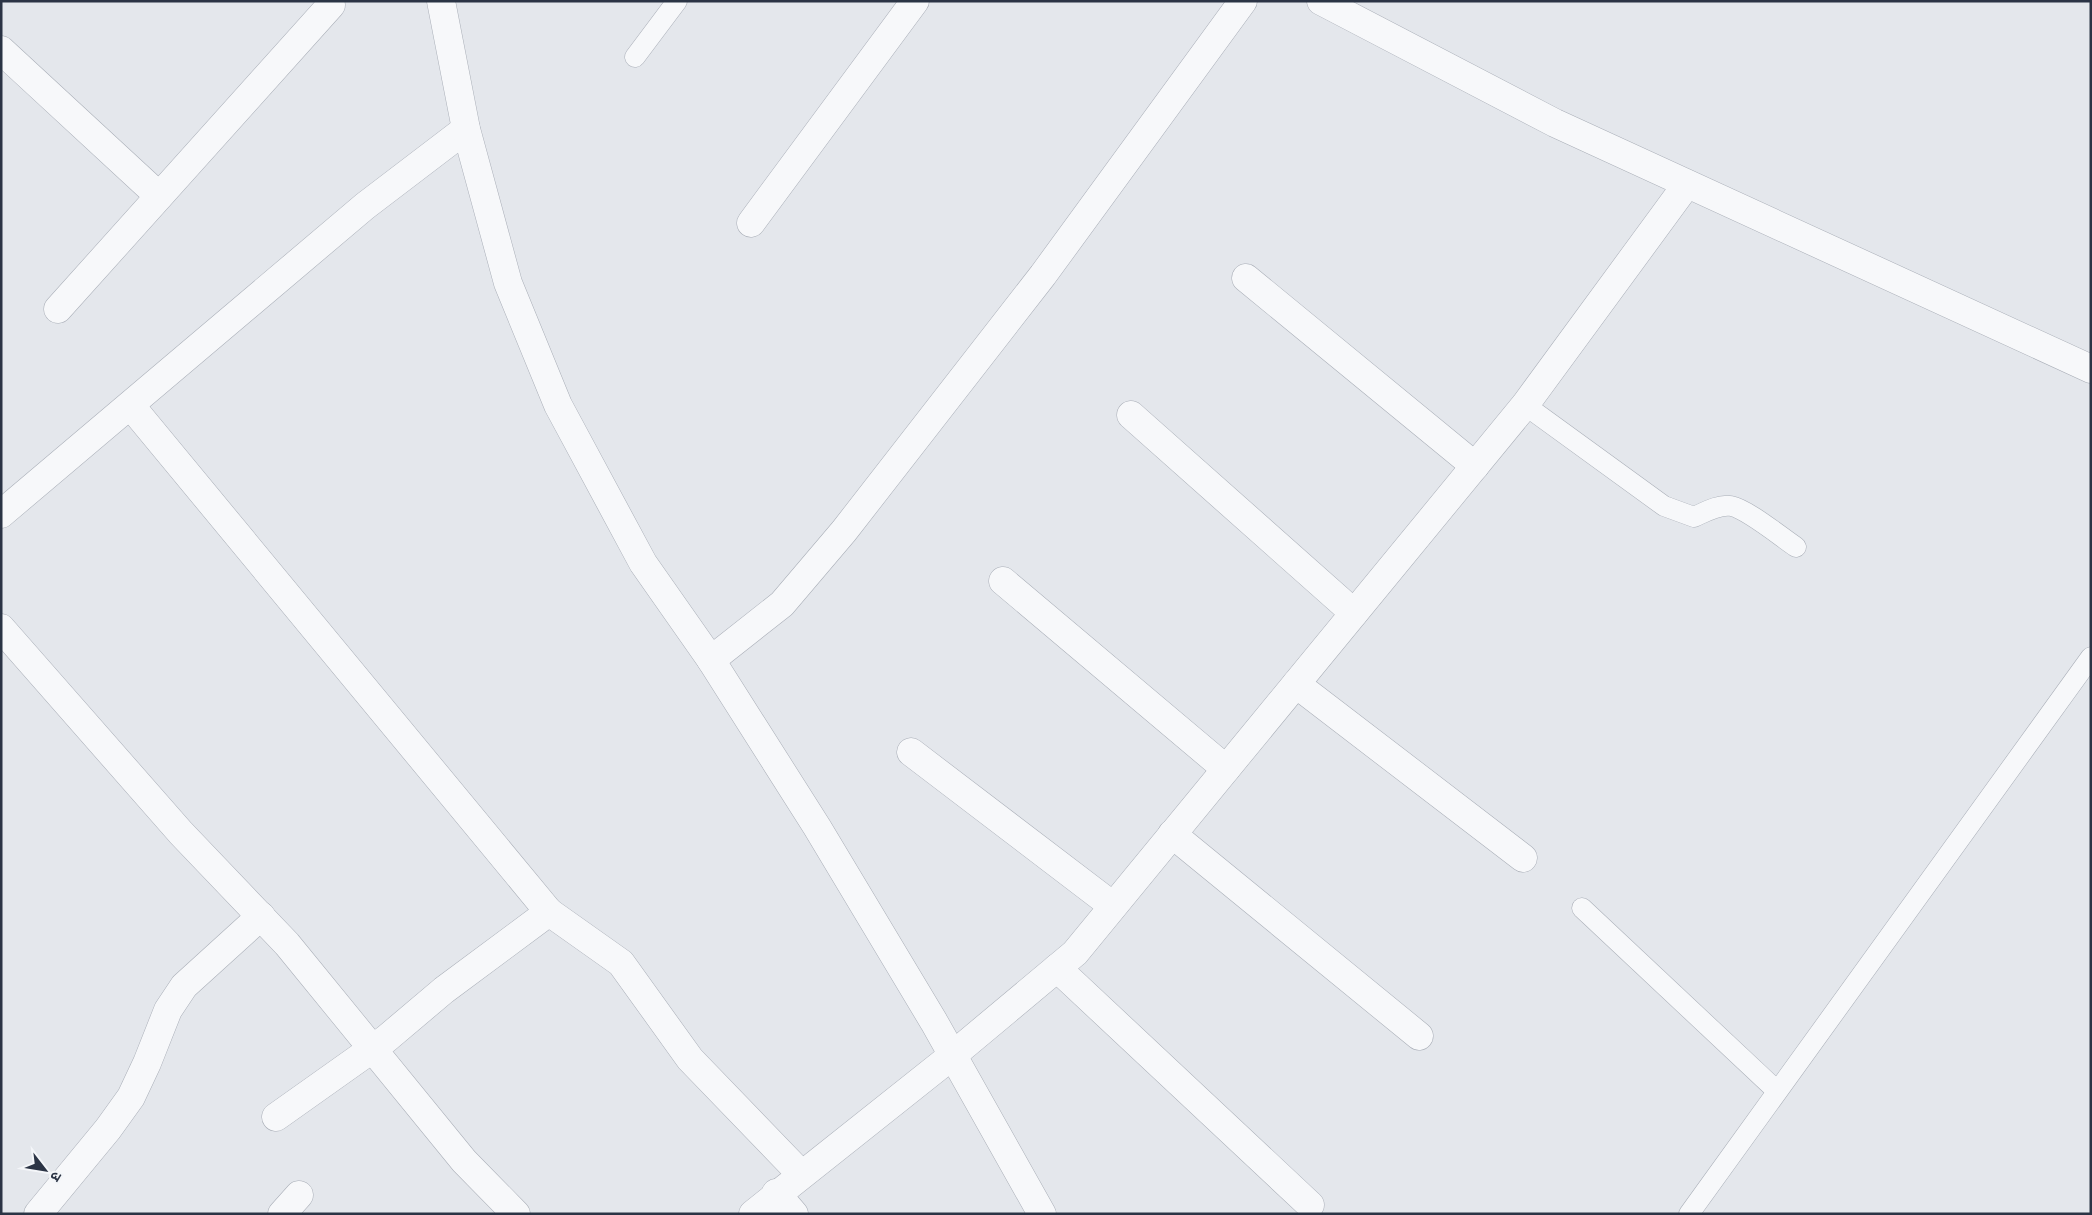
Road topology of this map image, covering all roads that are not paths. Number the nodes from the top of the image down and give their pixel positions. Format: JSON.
{"nodes":[{"id":1,"x":442,"y":1,"type":"edge"},
{"id":2,"x":677,"y":1,"type":"edge"},
{"id":3,"x":915,"y":1,"type":"edge"},
{"id":4,"x":1243,"y":1,"type":"edge"},
{"id":5,"x":1321,"y":1,"type":"edge"},
{"id":6,"x":331,"y":6,"type":"dead end"},
{"id":7,"x":1,"y":50,"type":"edge"},
{"id":8,"x":635,"y":57,"type":"dead end"},
{"id":9,"x":466,"y":128,"type":"junction"},
{"id":10,"x":1687,"y":184,"type":"junction"},
{"id":11,"x":159,"y":196,"type":"junction"},
{"id":12,"x":751,"y":222,"type":"dead end"},
{"id":13,"x":1246,"y":278,"type":"dead end"},
{"id":14,"x":58,"y":308,"type":"dead end"},
{"id":15,"x":2091,"y":368,"type":"edge"},
{"id":16,"x":1525,"y":405,"type":"junction"},
{"id":17,"x":131,"y":406,"type":"junction"},
{"id":18,"x":1131,"y":415,"type":"dead end"},
{"id":19,"x":1475,"y":466,"type":"junction"},
{"id":20,"x":1,"y":514,"type":"edge"},
{"id":21,"x":1796,"y":547,"type":"dead end"},
{"id":22,"x":1003,"y":581,"type":"dead end"},
{"id":23,"x":1354,"y":613,"type":"junction"},
{"id":24,"x":1,"y":628,"type":"edge"},
{"id":25,"x":2091,"y":657,"type":"edge"},
{"id":26,"x":711,"y":660,"type":"junction"},
{"id":27,"x":1296,"y":684,"type":"junction"},
{"id":28,"x":911,"y":752,"type":"dead end"},
{"id":29,"x":1226,"y":769,"type":"junction"},
{"id":30,"x":1172,"y":834,"type":"junction"},
{"id":31,"x":1523,"y":858,"type":"dead end"},
{"id":32,"x":1114,"y":906,"type":"junction"},
{"id":33,"x":1582,"y":908,"type":"dead end"},
{"id":34,"x":549,"y":912,"type":"junction"},
{"id":35,"x":262,"y":916,"type":"junction"},
{"id":36,"x":1057,"y":968,"type":"junction"},
{"id":37,"x":1419,"y":1036,"type":"dead end"},
{"id":38,"x":373,"y":1048,"type":"junction"},
{"id":39,"x":953,"y":1055,"type":"junction"},
{"id":40,"x":1777,"y":1092,"type":"junction"},
{"id":41,"x":276,"y":1117,"type":"dead end"},
{"id":42,"x":801,"y":1174,"type":"junction"},
{"id":43,"x":776,"y":1193,"type":"junction"},
{"id":44,"x":1310,"y":1205,"type":"dead end"},
{"id":45,"x":38,"y":1214,"type":"edge"},
{"id":46,"x":516,"y":1214,"type":"edge"},
{"id":47,"x":753,"y":1214,"type":"edge"},
{"id":48,"x":794,"y":1214,"type":"edge"},
{"id":49,"x":1042,"y":1214,"type":"edge"},
{"id":50,"x":1689,"y":1214,"type":"edge"}],
"edges":[{"from":1,"to":9,"type":"street"},
{"from":2,"to":8,"type":"lane"},
{"from":3,"to":12,"type":"street"},
{"from":4,"to":26,"type":"street"},
{"from":5,"to":10,"type":"street"},
{"from":6,"to":11,"type":"street"},
{"from":7,"to":11,"type":"street"},
{"from":9,"to":17,"type":"street"},
{"from":9,"to":26,"type":"street"},
{"from":10,"to":15,"type":"street"},
{"from":10,"to":16,"type":"street"},
{"from":11,"to":14,"type":"street"},
{"from":13,"to":19,"type":"street"},
{"from":16,"to":19,"type":"street"},
{"from":16,"to":21,"type":"lane"},
{"from":17,"to":20,"type":"street"},
{"from":17,"to":34,"type":"street"},
{"from":18,"to":23,"type":"street"},
{"from":19,"to":23,"type":"street"},
{"from":22,"to":29,"type":"street"},
{"from":23,"to":27,"type":"street"},
{"from":24,"to":35,"type":"street"},
{"from":25,"to":40,"type":"lane"},
{"from":26,"to":39,"type":"street"},
{"from":27,"to":29,"type":"street"},
{"from":27,"to":31,"type":"street"},
{"from":28,"to":32,"type":"street"},
{"from":29,"to":30,"type":"street"},
{"from":30,"to":32,"type":"street"},
{"from":30,"to":37,"type":"street"},
{"from":32,"to":36,"type":"street"},
{"from":33,"to":40,"type":"lane"},
{"from":34,"to":38,"type":"street"},
{"from":34,"to":42,"type":"street"},
{"from":35,"to":38,"type":"street"},
{"from":35,"to":45,"type":"street"},
{"from":36,"to":39,"type":"street"},
{"from":36,"to":44,"type":"street"},
{"from":38,"to":41,"type":"street"},
{"from":38,"to":46,"type":"street"},
{"from":39,"to":42,"type":"street"},
{"from":39,"to":49,"type":"street"},
{"from":40,"to":50,"type":"lane"},
{"from":42,"to":43,"type":"street"},
{"from":43,"to":47,"type":"street"},
{"from":43,"to":48,"type":"street"}]}
